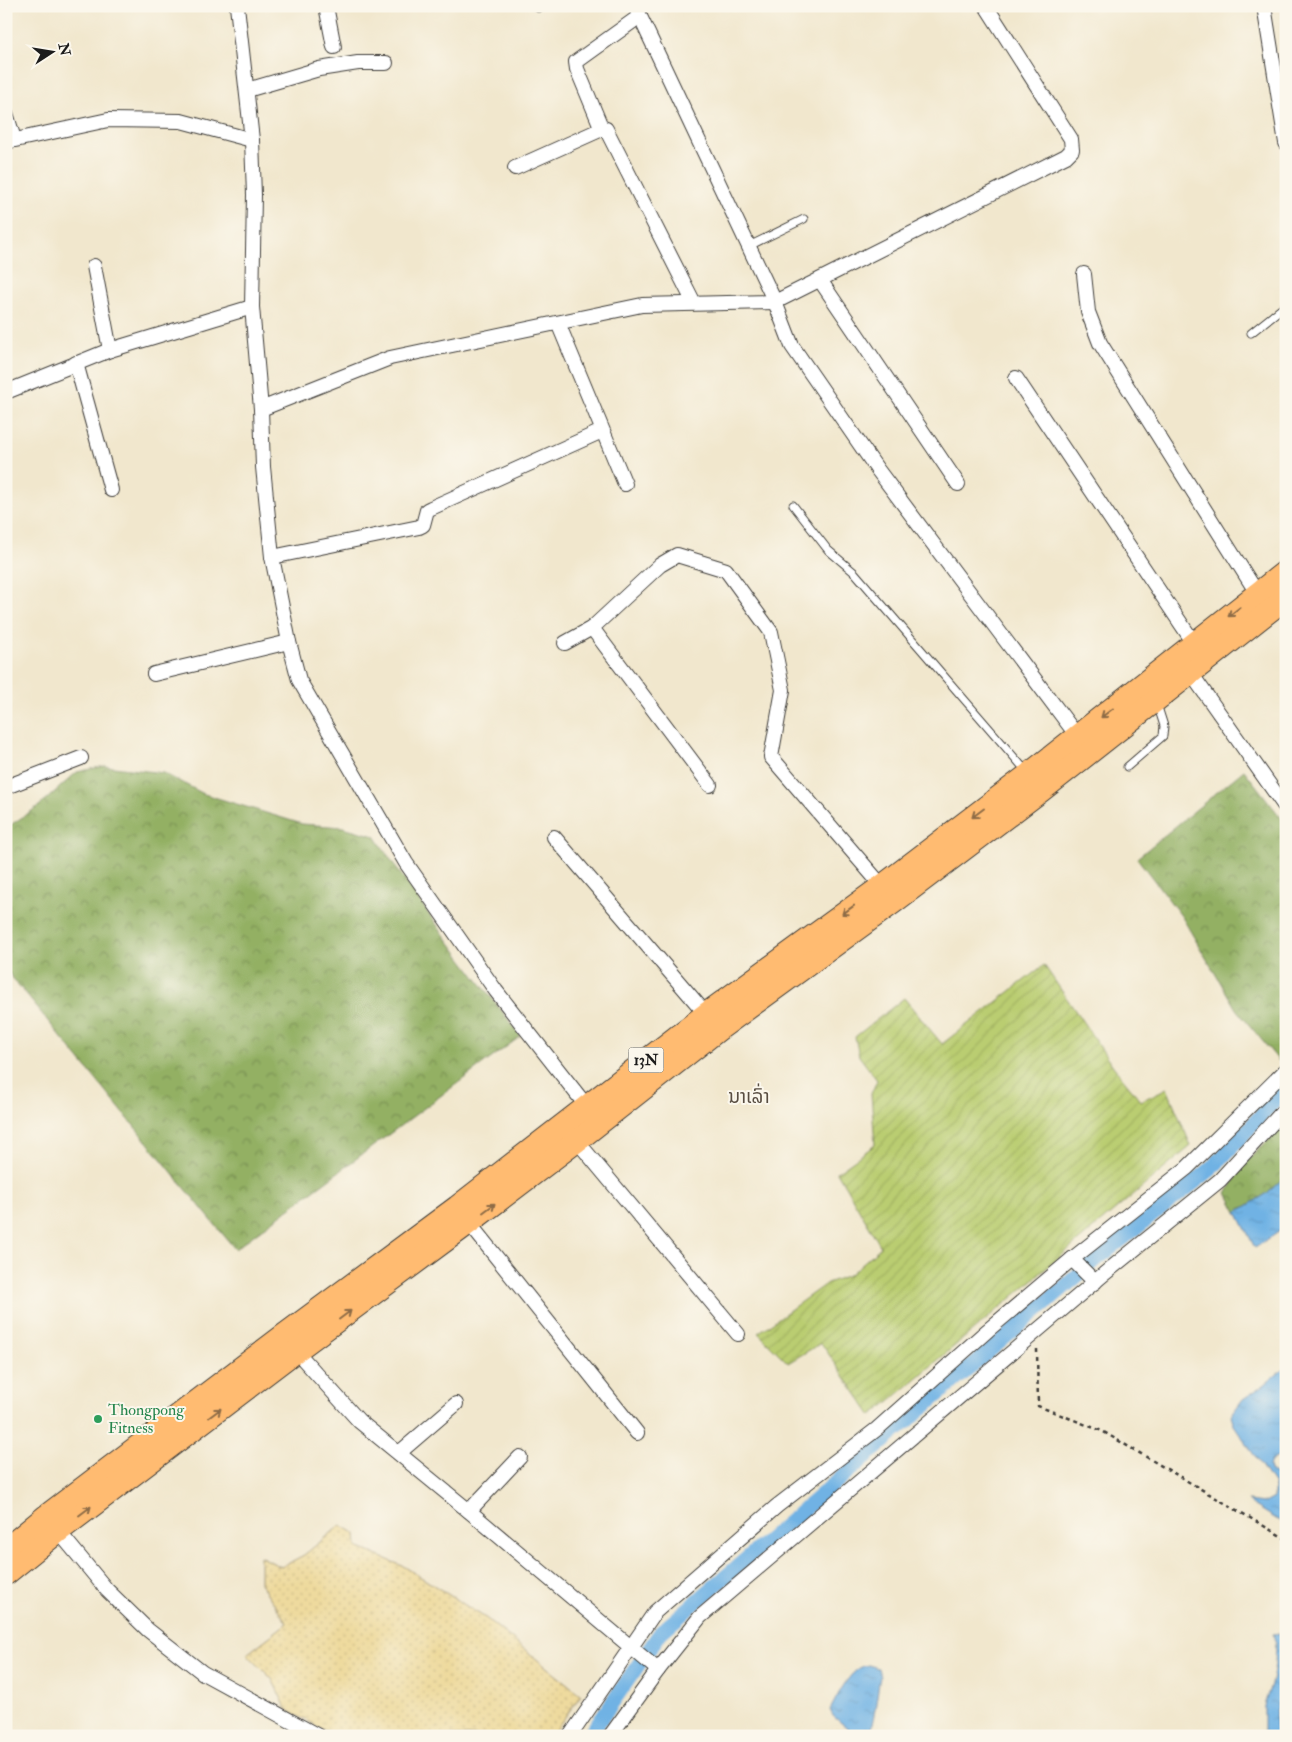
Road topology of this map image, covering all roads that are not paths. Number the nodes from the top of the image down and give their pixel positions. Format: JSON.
{"nodes":[{"id":1,"x":237,"y":6,"type":"edge"},
{"id":2,"x":326,"y":6,"type":"edge"},
{"id":3,"x":986,"y":6,"type":"edge"},
{"id":4,"x":1267,"y":7,"type":"edge"},
{"id":5,"x":638,"y":11,"type":"edge"},
{"id":6,"x":334,"y":47,"type":"dead end"},
{"id":7,"x":386,"y":63,"type":"dead end"},
{"id":8,"x":1281,"y":88,"type":"edge"},
{"id":9,"x":247,"y":90,"type":"junction"},
{"id":10,"x":6,"y":113,"type":"edge"},
{"id":11,"x":602,"y":129,"type":"junction"},
{"id":12,"x":252,"y":140,"type":"junction"},
{"id":13,"x":10,"y":141,"type":"edge"},
{"id":14,"x":1286,"y":143,"type":"edge"},
{"id":15,"x":515,"y":168,"type":"dead end"},
{"id":16,"x":804,"y":219,"type":"dead end"},
{"id":17,"x":749,"y":246,"type":"junction"},
{"id":18,"x":94,"y":266,"type":"dead end"},
{"id":19,"x":1084,"y":274,"type":"dead end"},
{"id":20,"x":820,"y":280,"type":"junction"},
{"id":21,"x":775,"y":302,"type":"junction"},
{"id":22,"x":694,"y":303,"type":"junction"},
{"id":23,"x":1286,"y":305,"type":"edge"},
{"id":24,"x":252,"y":307,"type":"junction"},
{"id":25,"x":558,"y":323,"type":"junction"},
{"id":26,"x":1251,"y":333,"type":"dead end"},
{"id":27,"x":110,"y":350,"type":"junction"},
{"id":28,"x":76,"y":363,"type":"junction"},
{"id":29,"x":1016,"y":378,"type":"dead end"},
{"id":30,"x":6,"y":392,"type":"edge"},
{"id":31,"x":261,"y":409,"type":"junction"},
{"id":32,"x":602,"y":432,"type":"junction"},
{"id":33,"x":625,"y":484,"type":"dead end"},
{"id":34,"x":958,"y":484,"type":"dead end"},
{"id":35,"x":111,"y":490,"type":"dead end"},
{"id":36,"x":793,"y":505,"type":"dead end"},
{"id":37,"x":272,"y":557,"type":"junction"},
{"id":38,"x":1286,"y":571,"type":"edge"},
{"id":39,"x":1257,"y":593,"type":"junction"},
{"id":40,"x":1286,"y":598,"type":"edge"},
{"id":41,"x":592,"y":628,"type":"junction"},
{"id":42,"x":289,"y":642,"type":"junction"},
{"id":43,"x":1194,"y":643,"type":"junction"},
{"id":44,"x":565,"y":644,"type":"dead end"},
{"id":45,"x":1190,"y":672,"type":"junction"},
{"id":46,"x":154,"y":674,"type":"dead end"},
{"id":47,"x":1156,"y":701,"type":"junction"},
{"id":48,"x":1083,"y":744,"type":"junction"},
{"id":49,"x":81,"y":758,"type":"dead end"},
{"id":50,"x":1127,"y":767,"type":"dead end"},
{"id":51,"x":1029,"y":774,"type":"junction"},
{"id":52,"x":710,"y":785,"type":"dead end"},
{"id":53,"x":6,"y":787,"type":"edge"},
{"id":54,"x":1286,"y":808,"type":"edge"},
{"id":55,"x":554,"y":837,"type":"dead end"},
{"id":56,"x":882,"y":886,"type":"junction"},
{"id":57,"x":706,"y":1014,"type":"junction"},
{"id":58,"x":1286,"y":1070,"type":"edge"},
{"id":59,"x":1286,"y":1108,"type":"edge"},
{"id":60,"x":593,"y":1114,"type":"junction"},
{"id":61,"x":570,"y":1133,"type":"junction"},
{"id":62,"x":469,"y":1223,"type":"junction"},
{"id":63,"x":1072,"y":1259,"type":"junction"},
{"id":64,"x":1095,"y":1282,"type":"junction"},
{"id":65,"x":738,"y":1334,"type":"dead end"},
{"id":66,"x":296,"y":1352,"type":"junction"},
{"id":67,"x":456,"y":1404,"type":"dead end"},
{"id":68,"x":637,"y":1433,"type":"dead end"},
{"id":69,"x":399,"y":1453,"type":"junction"},
{"id":70,"x":520,"y":1458,"type":"dead end"},
{"id":71,"x":469,"y":1510,"type":"junction"},
{"id":72,"x":52,"y":1524,"type":"junction"},
{"id":73,"x":9,"y":1559,"type":"edge"},
{"id":74,"x":635,"y":1649,"type":"junction"},
{"id":75,"x":655,"y":1667,"type":"junction"},
{"id":76,"x":318,"y":1736,"type":"edge"},
{"id":77,"x":570,"y":1736,"type":"edge"},
{"id":78,"x":610,"y":1736,"type":"edge"}],
"edges":[{"from":1,"to":9,"type":"street"},
{"from":2,"to":6,"type":"street"},
{"from":3,"to":20,"type":"street"},
{"from":4,"to":8,"type":"street"},
{"from":5,"to":11,"type":"street"},
{"from":5,"to":17,"type":"street"},
{"from":7,"to":9,"type":"street"},
{"from":8,"to":14,"type":"street"},
{"from":9,"to":12,"type":"street"},
{"from":10,"to":13,"type":"street"},
{"from":11,"to":15,"type":"street"},
{"from":11,"to":22,"type":"street"},
{"from":12,"to":13,"type":"street"},
{"from":12,"to":24,"type":"street"},
{"from":16,"to":17,"type":"lane"},
{"from":17,"to":21,"type":"street"},
{"from":18,"to":27,"type":"street"},
{"from":19,"to":39,"type":"street"},
{"from":20,"to":21,"type":"street"},
{"from":20,"to":34,"type":"street"},
{"from":21,"to":22,"type":"street"},
{"from":21,"to":48,"type":"street"},
{"from":22,"to":25,"type":"street"},
{"from":23,"to":26,"type":"lane"},
{"from":24,"to":27,"type":"street"},
{"from":24,"to":31,"type":"street"},
{"from":25,"to":31,"type":"street"},
{"from":25,"to":32,"type":"street"},
{"from":27,"to":28,"type":"street"},
{"from":28,"to":30,"type":"street"},
{"from":28,"to":35,"type":"street"},
{"from":29,"to":43,"type":"street"},
{"from":31,"to":37,"type":"street"},
{"from":32,"to":33,"type":"street"},
{"from":32,"to":37,"type":"street"},
{"from":36,"to":51,"type":"lane"},
{"from":37,"to":42,"type":"street"},
{"from":38,"to":39,"type":"highway","number":"13N"},
{"from":39,"to":43,"type":"highway","number":"13N","one_way":true},
{"from":40,"to":45,"type":"highway","number":"13N"},
{"from":41,"to":44,"type":"street"},
{"from":41,"to":52,"type":"street"},
{"from":41,"to":56,"type":"street"},
{"from":42,"to":46,"type":"street"},
{"from":42,"to":60,"type":"street"},
{"from":43,"to":48,"type":"highway","number":"13N","one_way":true},
{"from":45,"to":47,"type":"highway","number":"13N"},
{"from":45,"to":54,"type":"street"},
{"from":47,"to":48,"type":"highway","number":"13N"},
{"from":47,"to":50,"type":"lane"},
{"from":48,"to":51,"type":"highway","number":"13N"},
{"from":48,"to":60,"type":"highway","number":"13N"},
{"from":49,"to":53,"type":"street"},
{"from":51,"to":56,"type":"highway","number":"13N","one_way":true},
{"from":55,"to":57,"type":"street"},
{"from":56,"to":57,"type":"highway","number":"13N","one_way":true},
{"from":57,"to":60,"type":"highway","number":"13N"},
{"from":58,"to":63,"type":"street"},
{"from":59,"to":64,"type":"street"},
{"from":60,"to":61,"type":"highway","number":"13N"},
{"from":62,"to":61,"type":"highway","number":"13N","one_way":true},
{"from":61,"to":65,"type":"street"},
{"from":61,"to":72,"type":"highway","number":"13N"},
{"from":66,"to":62,"type":"highway","number":"13N","one_way":true},
{"from":62,"to":68,"type":"street"},
{"from":63,"to":64,"type":"street"},
{"from":63,"to":74,"type":"street"},
{"from":64,"to":75,"type":"street"},
{"from":66,"to":69,"type":"street"},
{"from":72,"to":66,"type":"highway","number":"13N","one_way":true},
{"from":67,"to":69,"type":"street"},
{"from":69,"to":71,"type":"street"},
{"from":70,"to":71,"type":"street"},
{"from":71,"to":74,"type":"street"},
{"from":72,"to":73,"type":"highway","number":"13N"},
{"from":72,"to":76,"type":"street"},
{"from":74,"to":75,"type":"street"},
{"from":74,"to":77,"type":"street"},
{"from":75,"to":78,"type":"street"}]}
